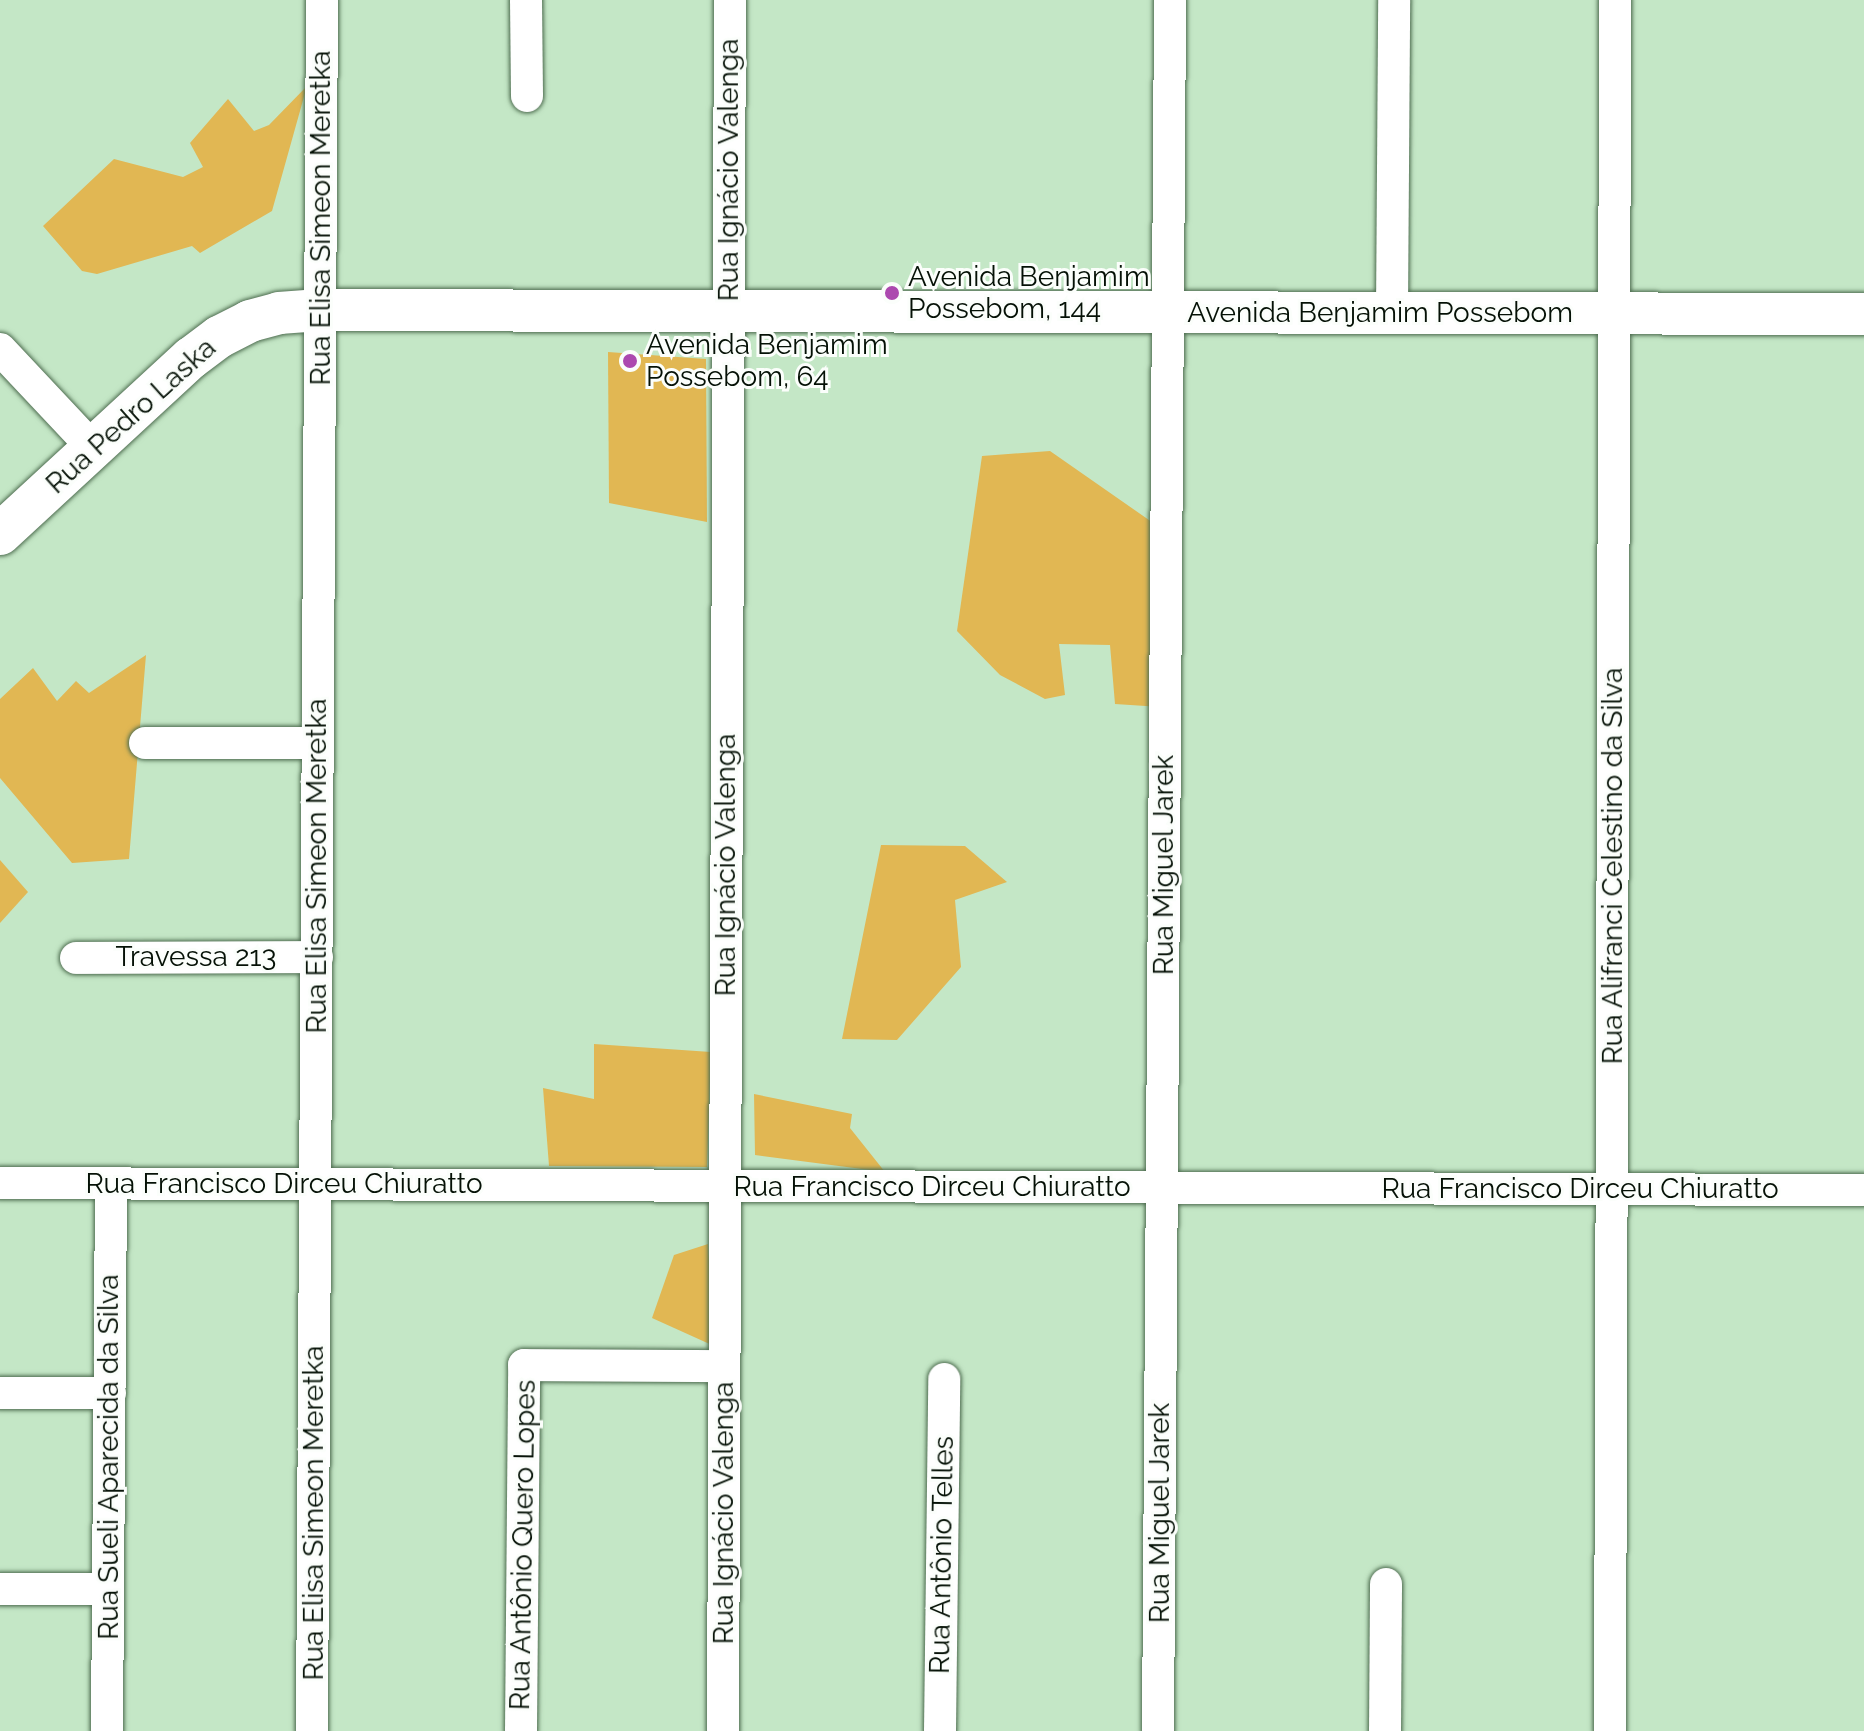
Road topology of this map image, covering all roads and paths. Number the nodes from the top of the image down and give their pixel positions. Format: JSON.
{"nodes":[{"id":1,"x":322,"y":0,"type":"edge"},
{"id":2,"x":526,"y":0,"type":"edge"},
{"id":3,"x":730,"y":0,"type":"edge"},
{"id":4,"x":1170,"y":0,"type":"edge"},
{"id":5,"x":1394,"y":0,"type":"edge"},
{"id":6,"x":1615,"y":0,"type":"edge"},
{"id":7,"x":527,"y":96,"type":"dead end"},
{"id":8,"x":320,"y":310,"type":"junction"},
{"id":9,"x":728,"y":311,"type":"junction"},
{"id":10,"x":1168,"y":312,"type":"junction"},
{"id":11,"x":1392,"y":313,"type":"junction"},
{"id":12,"x":1614,"y":313,"type":"junction"},
{"id":13,"x":1864,"y":314,"type":"edge"},
{"id":14,"x":0,"y":349,"type":"edge"},
{"id":15,"x":93,"y":448,"type":"junction"},
{"id":16,"x":0,"y":534,"type":"edge"},
{"id":17,"x":145,"y":743,"type":"dead end"},
{"id":18,"x":318,"y":743,"type":"junction"},
{"id":19,"x":317,"y":957,"type":"junction"},
{"id":20,"x":76,"y":958,"type":"dead end"},
{"id":21,"x":0,"y":1183,"type":"edge"},
{"id":22,"x":111,"y":1184,"type":"junction"},
{"id":23,"x":315,"y":1185,"type":"junction"},
{"id":24,"x":725,"y":1186,"type":"junction"},
{"id":25,"x":1162,"y":1187,"type":"junction"},
{"id":26,"x":1612,"y":1189,"type":"junction"},
{"id":27,"x":1864,"y":1190,"type":"edge"},
{"id":28,"x":724,"y":1366,"type":"junction"},
{"id":29,"x":944,"y":1379,"type":"dead end"},
{"id":30,"x":0,"y":1393,"type":"edge"},
{"id":31,"x":110,"y":1393,"type":"junction"},
{"id":32,"x":1386,"y":1584,"type":"dead end"},
{"id":33,"x":0,"y":1589,"type":"edge"},
{"id":34,"x":108,"y":1589,"type":"junction"},
{"id":35,"x":107,"y":1731,"type":"edge"},
{"id":36,"x":312,"y":1731,"type":"edge"},
{"id":37,"x":521,"y":1731,"type":"edge"},
{"id":38,"x":723,"y":1731,"type":"edge"},
{"id":39,"x":940,"y":1731,"type":"edge"},
{"id":40,"x":1158,"y":1731,"type":"edge"},
{"id":41,"x":1385,"y":1731,"type":"edge"},
{"id":42,"x":1610,"y":1731,"type":"edge"}],
"edges":[{"from":1,"to":8,"type":"street","name":"Rua Elisa Simeon Meretka"},
{"from":2,"to":7,"type":"street"},
{"from":3,"to":9,"type":"street","name":"Rua Ignácio Valenga"},
{"from":4,"to":10,"type":"street","name":"Rua Miguel Jarek"},
{"from":5,"to":11,"type":"street"},
{"from":6,"to":12,"type":"street","name":"Rua Alifranci Celestino da Silva"},
{"from":8,"to":9,"type":"street","name":"Avenida Benjamim Possebom"},
{"from":8,"to":15,"type":"street","name":"Rua Pedro Laska"},
{"from":8,"to":18,"type":"street","name":"Rua Elisa Simeon Meretka"},
{"from":9,"to":10,"type":"street","name":"Avenida Benjamim Possebom"},
{"from":9,"to":24,"type":"street","name":"Rua Ignácio Valenga"},
{"from":10,"to":11,"type":"street","name":"Avenida Benjamim Possebom"},
{"from":10,"to":25,"type":"street","name":"Rua Miguel Jarek"},
{"from":11,"to":12,"type":"street","name":"Avenida Benjamim Possebom"},
{"from":12,"to":13,"type":"street","name":"Avenida Benjamim Possebom"},
{"from":12,"to":26,"type":"street","name":"Rua Alifranci Celestino da Silva"},
{"from":14,"to":15,"type":"street"},
{"from":15,"to":16,"type":"street","name":"Rua Pedro Laska"},
{"from":17,"to":18,"type":"street"},
{"from":18,"to":19,"type":"street","name":"Rua Elisa Simeon Meretka"},
{"from":19,"to":20,"type":"street","name":"Travessa 213"},
{"from":19,"to":23,"type":"street","name":"Rua Elisa Simeon Meretka"},
{"from":21,"to":22,"type":"street","name":"Rua Francisco Dirceu Chiuratto"},
{"from":22,"to":23,"type":"street","name":"Rua Francisco Dirceu Chiuratto"},
{"from":22,"to":31,"type":"street","name":"Rua Sueli Aparecida da Silva"},
{"from":23,"to":24,"type":"street","name":"Rua Francisco Dirceu Chiuratto"},
{"from":23,"to":36,"type":"street","name":"Rua Elisa Simeon Meretka"},
{"from":24,"to":25,"type":"street","name":"Rua Francisco Dirceu Chiuratto"},
{"from":24,"to":28,"type":"street","name":"Rua Ignácio Valenga"},
{"from":25,"to":26,"type":"street","name":"Rua Francisco Dirceu Chiuratto"},
{"from":25,"to":40,"type":"street","name":"Rua Miguel Jarek"},
{"from":26,"to":27,"type":"street","name":"Rua Francisco Dirceu Chiuratto"},
{"from":26,"to":42,"type":"street","name":"Rua Alifranci Celestino da Silva"},
{"from":28,"to":37,"type":"street","name":"Rua Antônio Quero Lopes"},
{"from":28,"to":38,"type":"street","name":"Rua Ignácio Valenga"},
{"from":29,"to":39,"type":"street","name":"Rua Antônio Telles"},
{"from":30,"to":31,"type":"street"},
{"from":31,"to":34,"type":"street","name":"Rua Sueli Aparecida da Silva"},
{"from":32,"to":41,"type":"street"},
{"from":33,"to":34,"type":"street"},
{"from":34,"to":35,"type":"street","name":"Rua Sueli Aparecida da Silva"}]}
